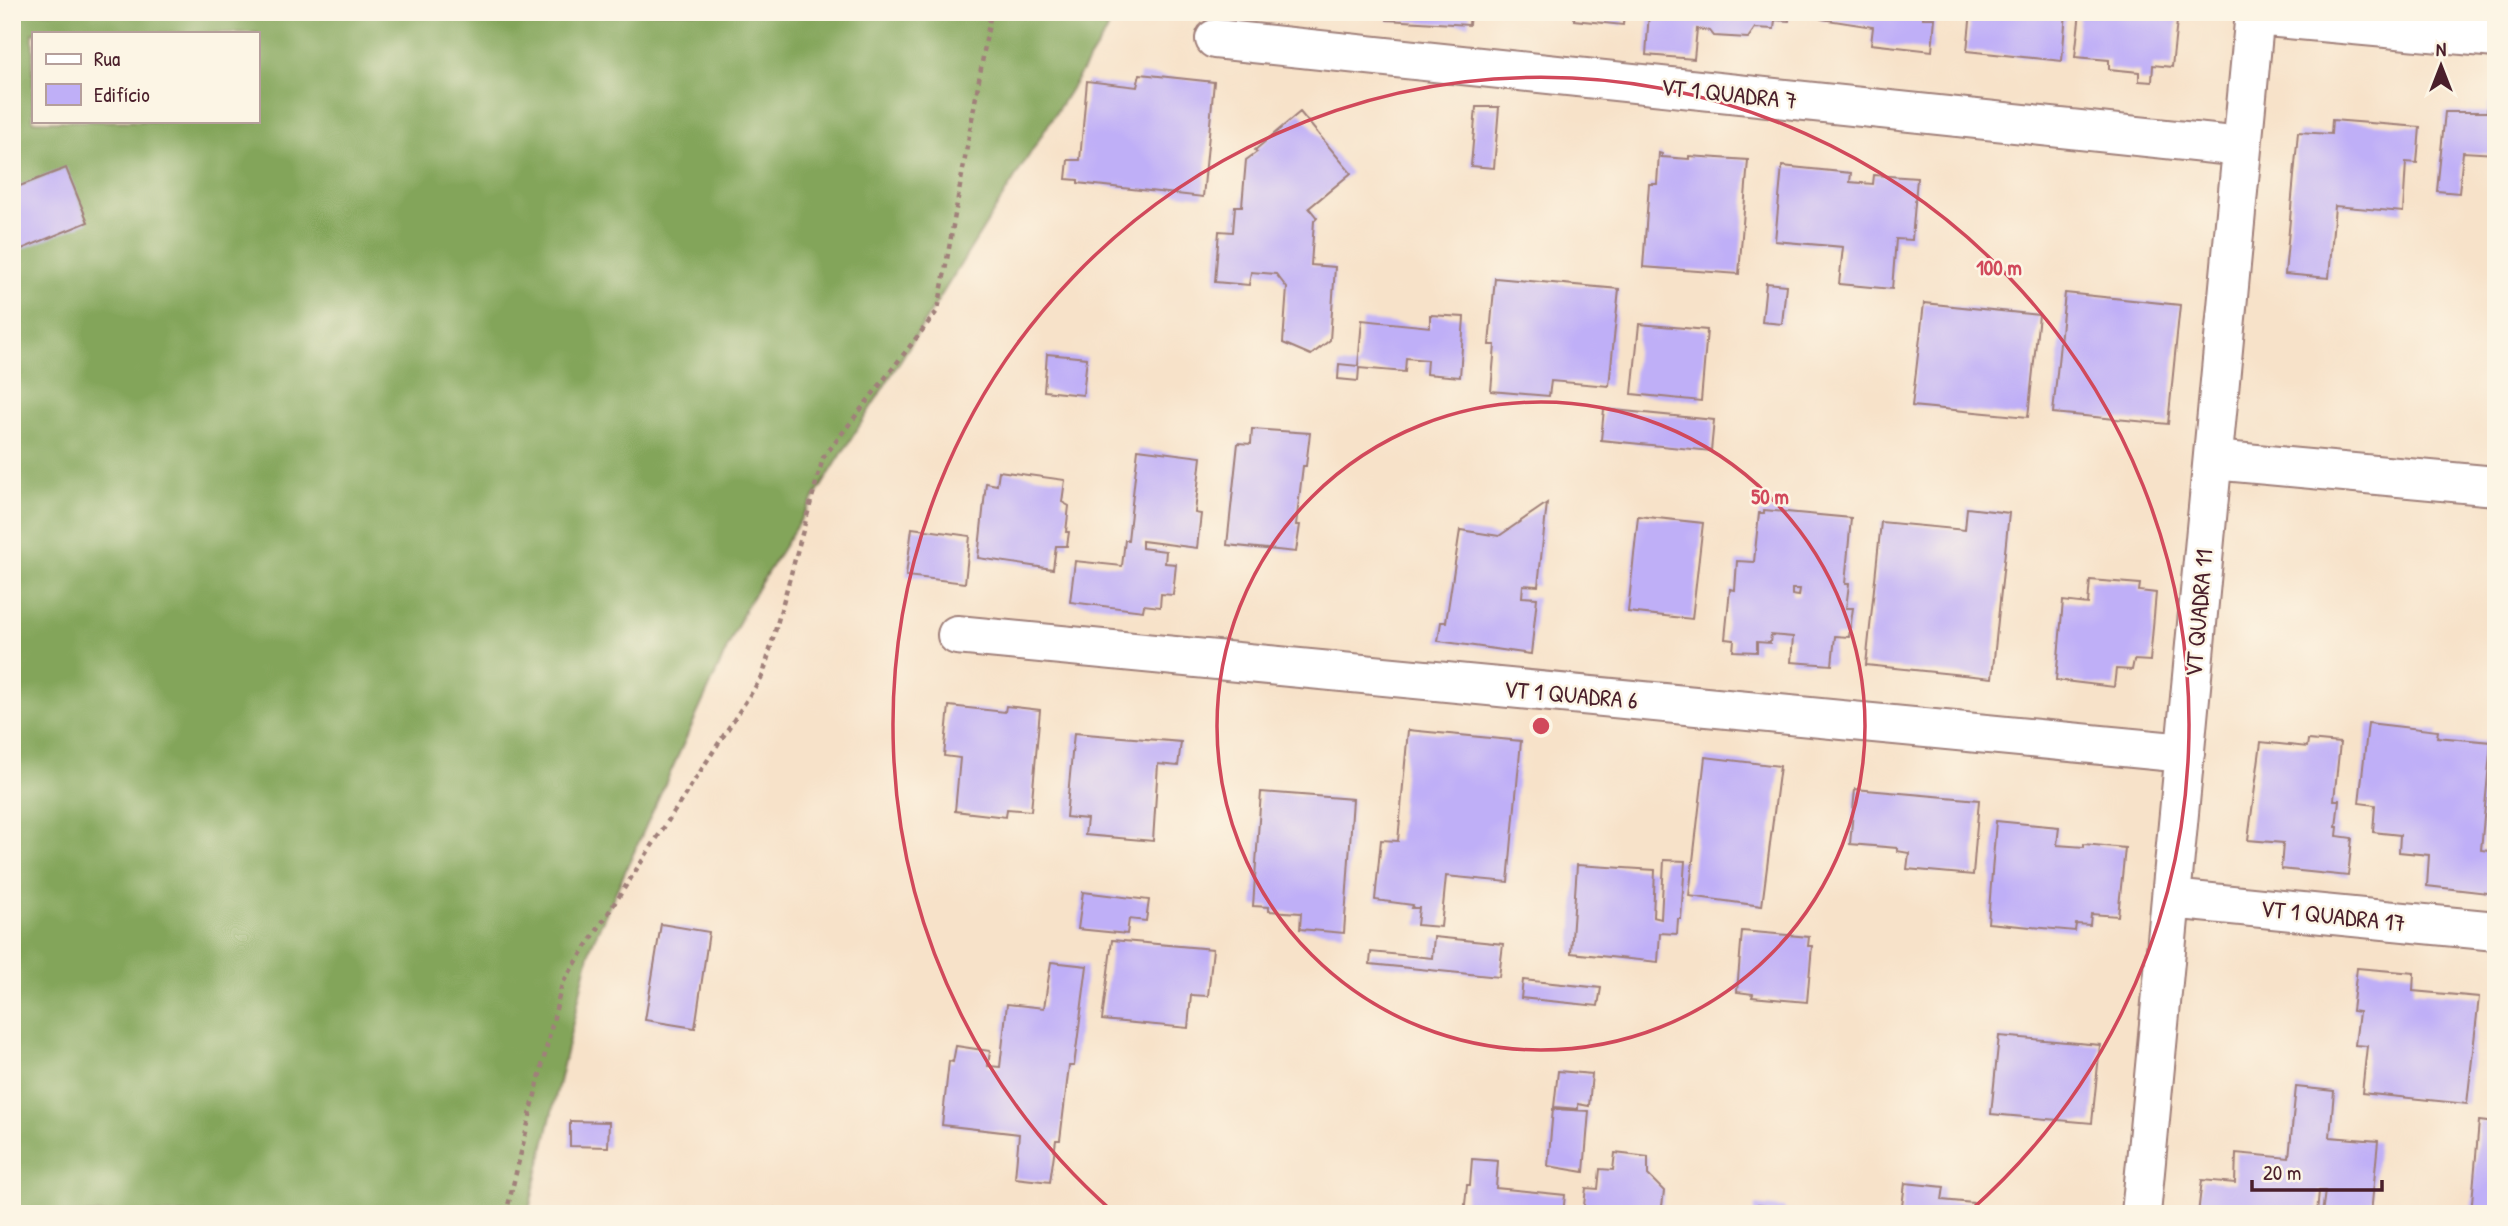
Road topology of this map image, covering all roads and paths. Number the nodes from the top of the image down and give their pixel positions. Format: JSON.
{"nodes":[{"id":1,"x":991,"y":12,"type":"edge"},
{"id":2,"x":2255,"y":14,"type":"edge"},
{"id":3,"x":2496,"y":38,"type":"edge"},
{"id":4,"x":1215,"y":39,"type":"dead end"},
{"id":5,"x":2242,"y":148,"type":"junction"},
{"id":6,"x":2213,"y":460,"type":"junction"},
{"id":7,"x":2496,"y":486,"type":"edge"},
{"id":8,"x":957,"y":635,"type":"dead end"},
{"id":9,"x":2185,"y":753,"type":"junction"},
{"id":10,"x":2171,"y":899,"type":"junction"},
{"id":11,"x":2496,"y":931,"type":"edge"},
{"id":12,"x":506,"y":1214,"type":"edge"},
{"id":13,"x":2141,"y":1214,"type":"edge"}],
"edges":[{"from":1,"to":12,"type":"path"},
{"from":2,"to":3,"type":"street"},
{"from":2,"to":5,"type":"street","name":"VT QUADRA 11"},
{"from":4,"to":5,"type":"street","name":"VT 1 QUADRA 7"},
{"from":5,"to":6,"type":"street","name":"VT QUADRA 11"},
{"from":6,"to":7,"type":"street"},
{"from":6,"to":9,"type":"street","name":"VT QUADRA 11"},
{"from":8,"to":9,"type":"street","name":"VT 1 QUADRA 6"},
{"from":9,"to":10,"type":"street","name":"VT QUADRA 11"},
{"from":10,"to":11,"type":"street","name":"VT 1 QUADRA 17"},
{"from":10,"to":13,"type":"street","name":"VT QUADRA 11"}]}
